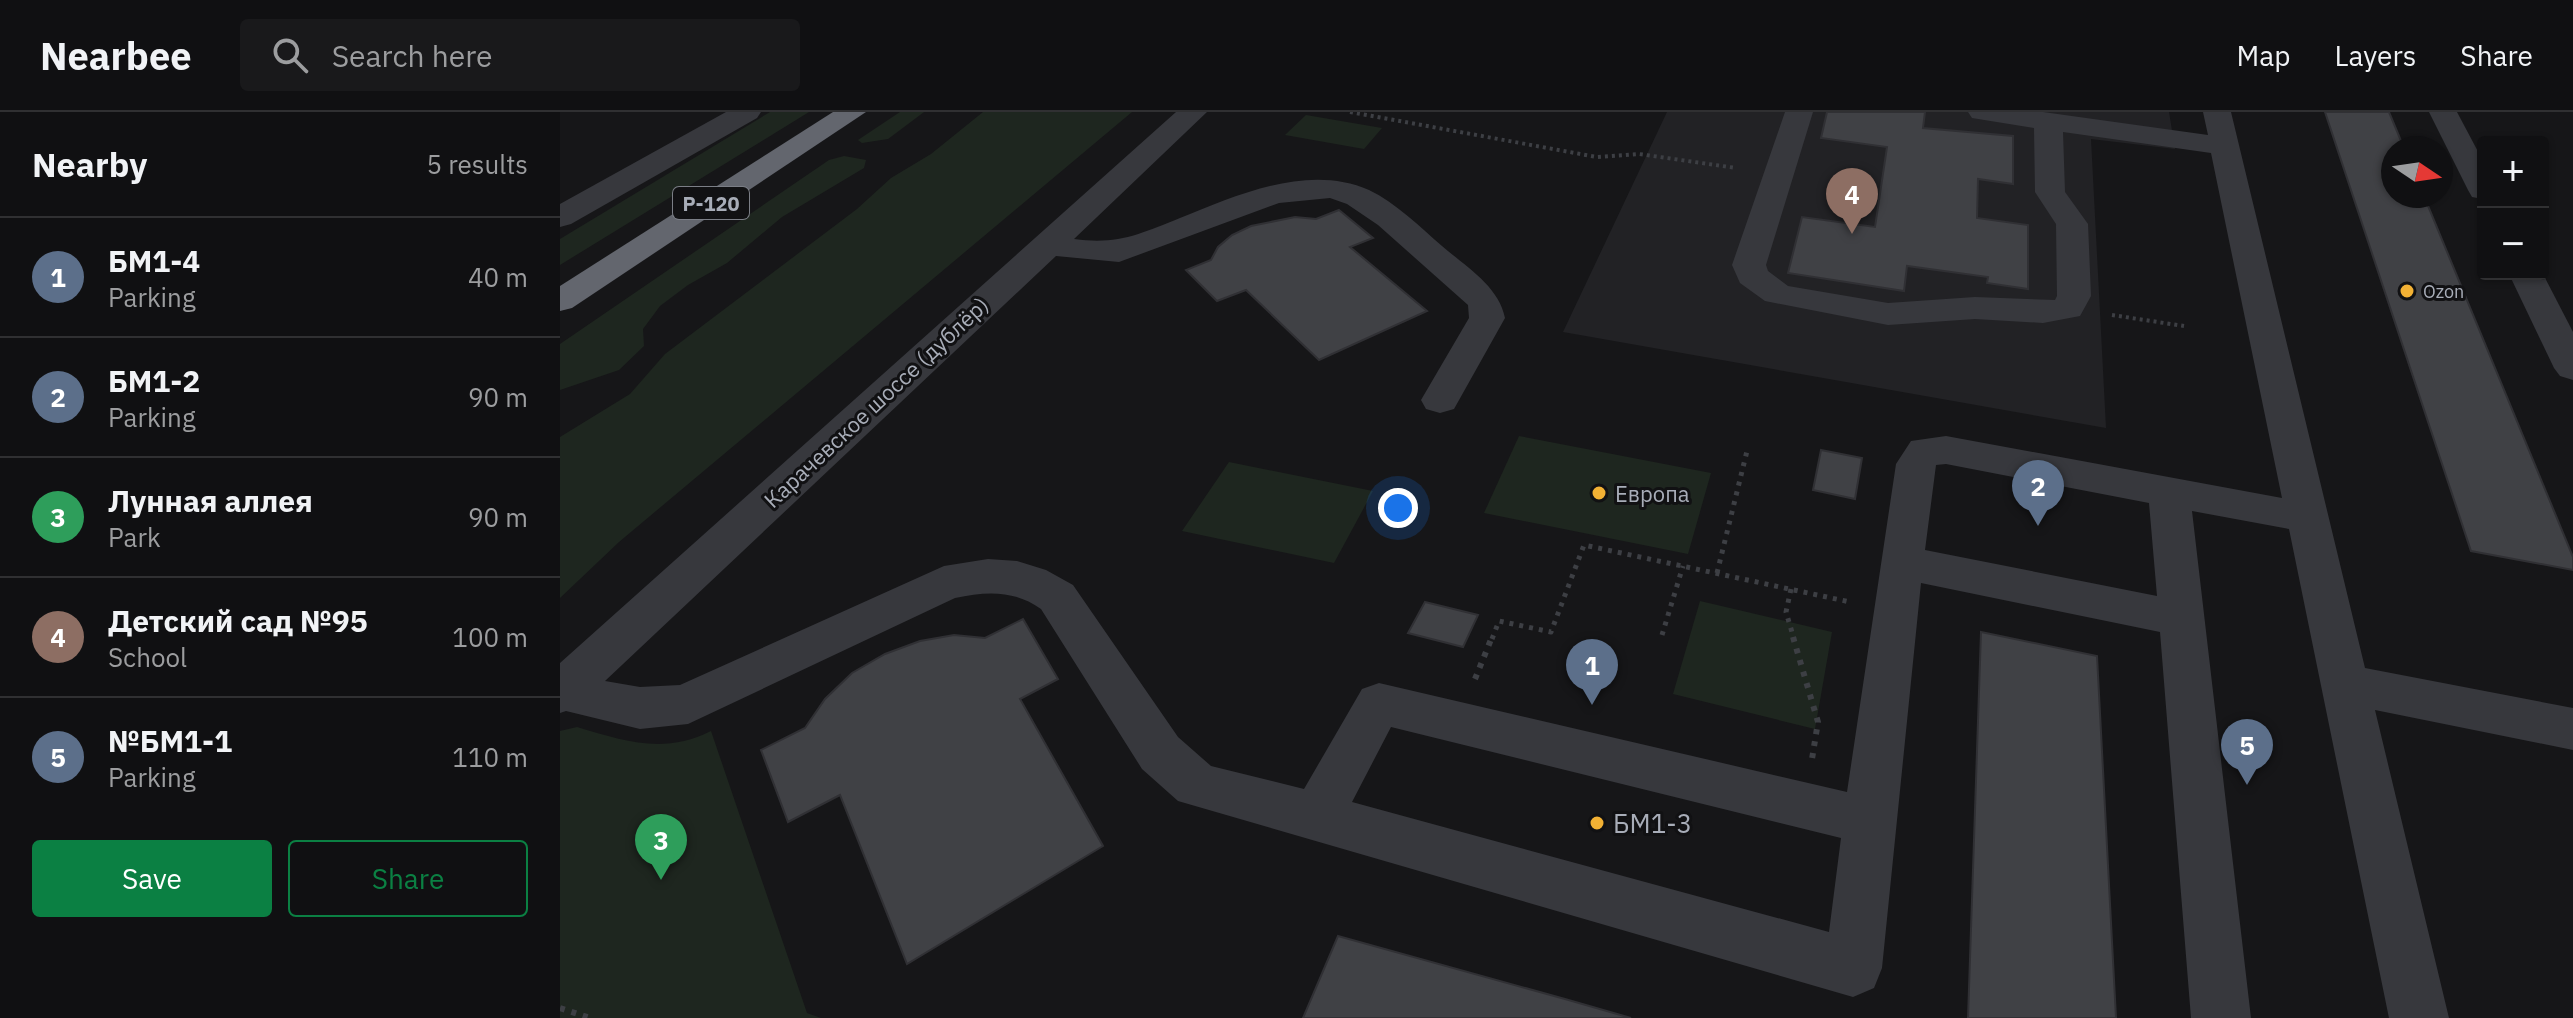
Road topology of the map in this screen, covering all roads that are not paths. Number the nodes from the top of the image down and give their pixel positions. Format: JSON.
{"nodes":[{"id":1,"x":747,"y":112,"type":"edge"},
{"id":2,"x":852,"y":112,"type":"edge"},
{"id":3,"x":1193,"y":112,"type":"edge"},
{"id":4,"x":1799,"y":112,"type":"edge"},
{"id":5,"x":1982,"y":112,"type":"edge"},
{"id":6,"x":2443,"y":112,"type":"edge"},
{"id":7,"x":2048,"y":124,"type":"junction"},
{"id":8,"x":2221,"y":129,"type":"edge"},
{"id":9,"x":2477,"y":178,"type":"edge"},
{"id":10,"x":560,"y":217,"type":"edge"},
{"id":11,"x":1046,"y":245,"type":"junction"},
{"id":12,"x":2529,"y":280,"type":"edge"},
{"id":13,"x":564,"y":296,"type":"edge"},
{"id":14,"x":2573,"y":368,"type":"edge"},
{"id":15,"x":1440,"y":400,"type":"dead end"},
{"id":16,"x":2169,"y":492,"type":"junction"},
{"id":17,"x":2309,"y":518,"type":"junction"},
{"id":18,"x":1901,"y":562,"type":"junction"},
{"id":19,"x":2182,"y":619,"type":"junction"},
{"id":20,"x":2346,"y":684,"type":"junction"},
{"id":21,"x":561,"y":692,"type":"edge"},
{"id":22,"x":2573,"y":729,"type":"edge"},
{"id":23,"x":1317,"y":816,"type":"junction"},
{"id":24,"x":1870,"y":821,"type":"junction"},
{"id":25,"x":2221,"y":1018,"type":"edge"},
{"id":26,"x":2419,"y":1018,"type":"edge"}],
"edges":[{"from":1,"to":10,"type":"street"},
{"from":2,"to":13,"type":"highway","number":"Р-120"},
{"from":3,"to":11,"type":"street","name":"Карачевское шоссе (дублёр)"},
{"from":4,"to":7,"type":"street"},
{"from":5,"to":7,"type":"street"},
{"from":6,"to":9,"type":"street"},
{"from":7,"to":8,"type":"street"},
{"from":8,"to":17,"type":"street"},
{"from":11,"to":15,"type":"street"},
{"from":11,"to":21,"type":"street","name":"Карачевское шоссе (дублёр)"},
{"from":12,"to":14,"type":"street"},
{"from":16,"to":17,"type":"street"},
{"from":16,"to":18,"type":"street"},
{"from":16,"to":19,"type":"street"},
{"from":17,"to":20,"type":"street"},
{"from":18,"to":19,"type":"street"},
{"from":18,"to":24,"type":"street"},
{"from":19,"to":25,"type":"street"},
{"from":20,"to":22,"type":"street"},
{"from":20,"to":26,"type":"street"},
{"from":21,"to":23,"type":"street"},
{"from":23,"to":24,"type":"street"},
{"from":23,"to":24,"type":"street"}]}
